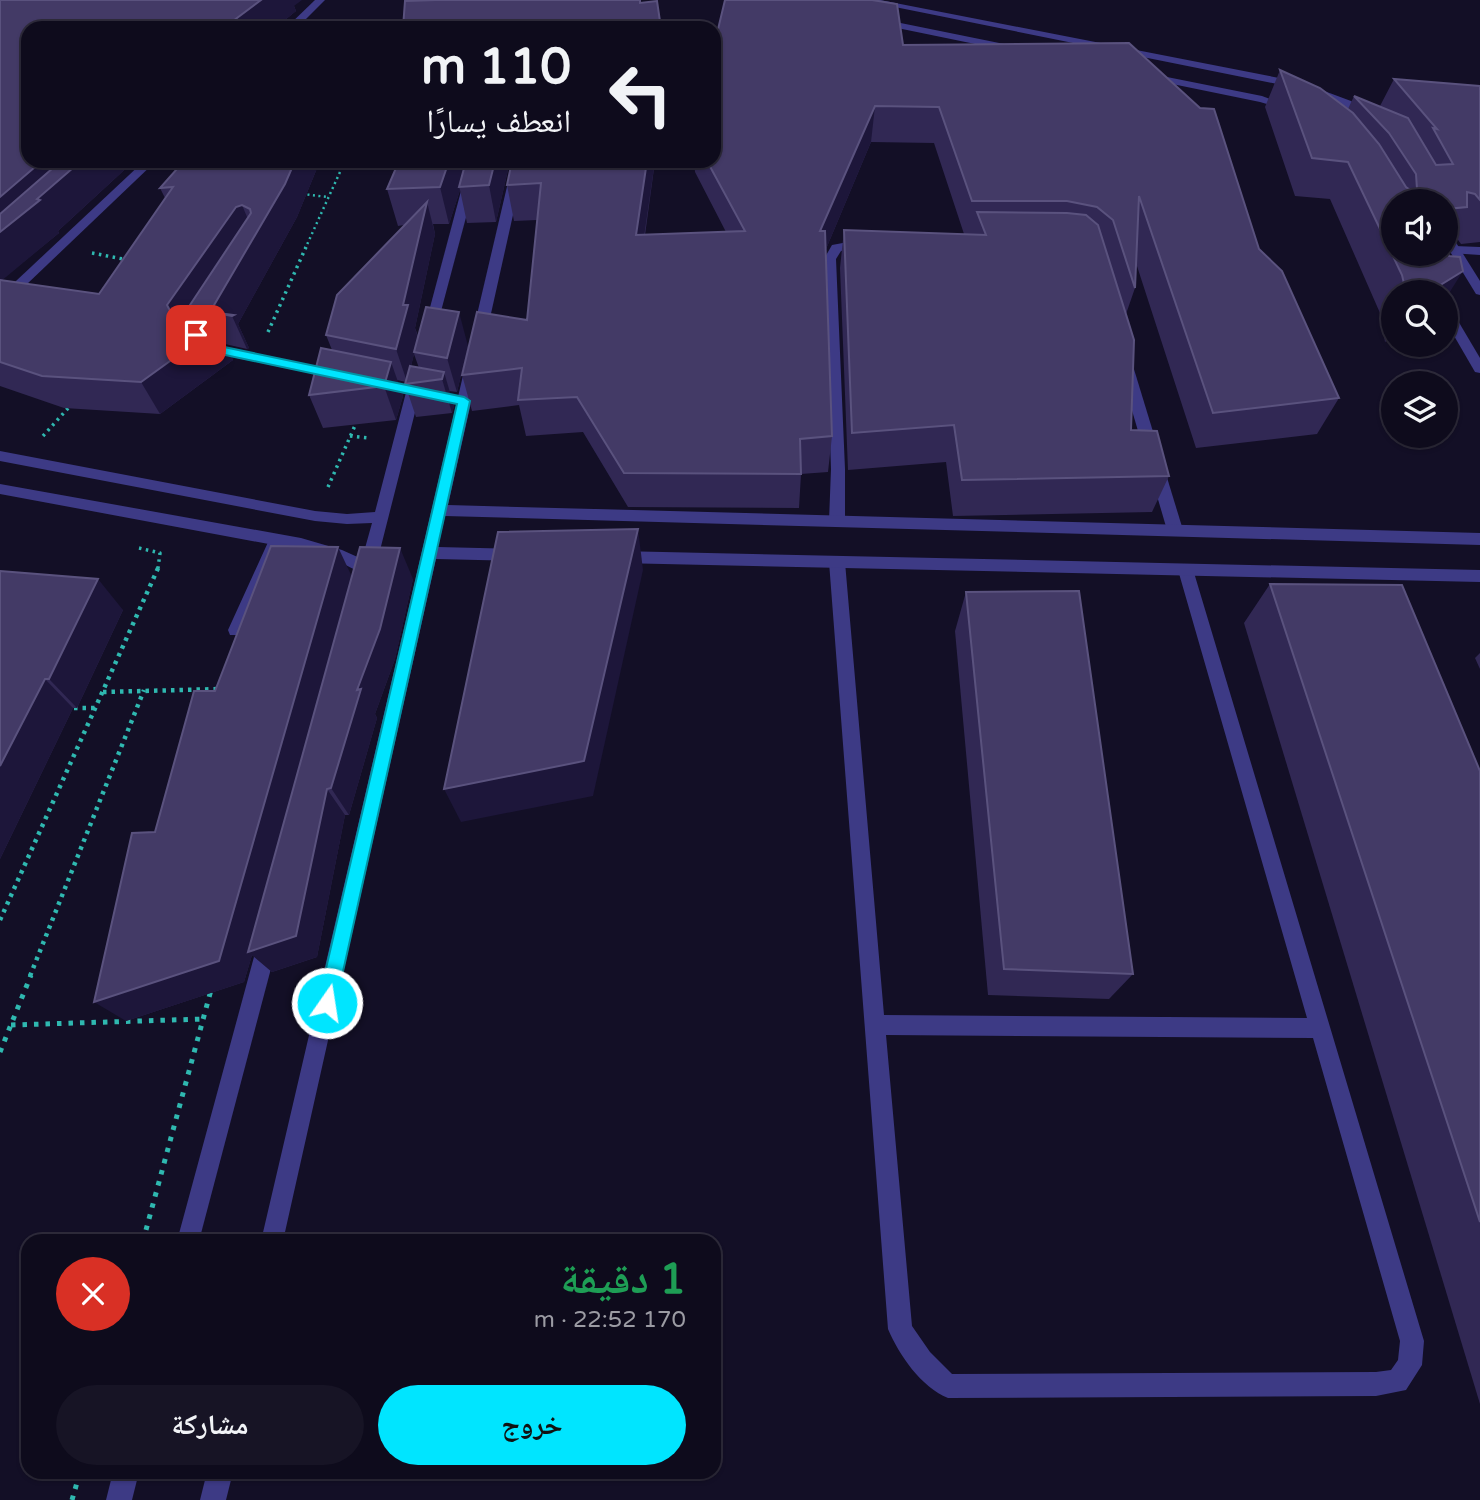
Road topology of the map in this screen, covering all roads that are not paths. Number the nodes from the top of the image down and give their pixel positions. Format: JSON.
{"nodes":[{"id":1,"x":320,"y":0,"type":"edge"},
{"id":2,"x":865,"y":0,"type":"edge"},
{"id":3,"x":866,"y":19,"type":"edge"},
{"id":4,"x":298,"y":21,"type":"edge"},
{"id":5,"x":1030,"y":52,"type":"edge"},
{"id":6,"x":1139,"y":74,"type":"edge"},
{"id":7,"x":1299,"y":113,"type":"edge"},
{"id":8,"x":1373,"y":122,"type":"edge"},
{"id":9,"x":143,"y":168,"type":"edge"},
{"id":10,"x":473,"y":168,"type":"edge"},
{"id":11,"x":517,"y":168,"type":"edge"},
{"id":12,"x":882,"y":243,"type":"edge"},
{"id":13,"x":1458,"y":250,"type":"edge"},
{"id":14,"x":1480,"y":251,"type":"edge"},
{"id":15,"x":1458,"y":256,"type":"edge"},
{"id":16,"x":1480,"y":291,"type":"edge"},
{"id":17,"x":0,"y":303,"type":"edge"},
{"id":18,"x":1458,"y":332,"type":"edge"},
{"id":19,"x":195,"y":342,"type":"edge"},
{"id":20,"x":1122,"y":350,"type":"edge"},
{"id":21,"x":1480,"y":369,"type":"edge"},
{"id":22,"x":420,"y":392,"type":"junction"},
{"id":23,"x":0,"y":456,"type":"edge"},
{"id":24,"x":0,"y":489,"type":"edge"},
{"id":25,"x":439,"y":510,"type":"junction"},
{"id":26,"x":381,"y":517,"type":"junction"},
{"id":27,"x":837,"y":521,"type":"junction"},
{"id":28,"x":1175,"y":530,"type":"junction"},
{"id":29,"x":1480,"y":539,"type":"edge"},
{"id":30,"x":277,"y":540,"type":"junction"},
{"id":31,"x":429,"y":553,"type":"junction"},
{"id":32,"x":538,"y":555,"type":"edge"},
{"id":33,"x":606,"y":556,"type":"edge"},
{"id":34,"x":837,"y":562,"type":"junction"},
{"id":35,"x":1186,"y":569,"type":"junction"},
{"id":36,"x":1480,"y":576,"type":"edge"},
{"id":37,"x":236,"y":630,"type":"edge"},
{"id":38,"x":270,"y":931,"type":"edge"},
{"id":39,"x":876,"y":1025,"type":"junction"},
{"id":40,"x":1321,"y":1028,"type":"junction"},
{"id":41,"x":190,"y":1234,"type":"edge"},
{"id":42,"x":274,"y":1234,"type":"edge"},
{"id":43,"x":124,"y":1479,"type":"edge"},
{"id":44,"x":218,"y":1479,"type":"edge"},
{"id":45,"x":118,"y":1500,"type":"edge"},
{"id":46,"x":213,"y":1500,"type":"edge"}],
"edges":[{"from":1,"to":4,"type":"street"},
{"from":2,"to":8,"type":"street"},
{"from":3,"to":5,"type":"street"},
{"from":6,"to":7,"type":"street"},
{"from":9,"to":17,"type":"street"},
{"from":10,"to":22,"type":"street"},
{"from":11,"to":25,"type":"street"},
{"from":12,"to":27,"type":"street"},
{"from":13,"to":14,"type":"street"},
{"from":15,"to":16,"type":"street"},
{"from":18,"to":21,"type":"street"},
{"from":19,"to":22,"type":"street"},
{"from":20,"to":28,"type":"street"},
{"from":22,"to":26,"type":"street"},
{"from":23,"to":26,"type":"street"},
{"from":24,"to":30,"type":"street"},
{"from":25,"to":27,"type":"street"},
{"from":25,"to":31,"type":"street"},
{"from":26,"to":30,"type":"street"},
{"from":27,"to":28,"type":"street"},
{"from":28,"to":29,"type":"street"},
{"from":30,"to":37,"type":"street"},
{"from":31,"to":32,"type":"street"},
{"from":31,"to":42,"type":"street"},
{"from":33,"to":34,"type":"street"},
{"from":34,"to":35,"type":"street"},
{"from":34,"to":39,"type":"street"},
{"from":35,"to":36,"type":"street"},
{"from":35,"to":40,"type":"street"},
{"from":38,"to":41,"type":"street"},
{"from":39,"to":40,"type":"street"},
{"from":39,"to":40,"type":"street"},
{"from":43,"to":45,"type":"street"},
{"from":44,"to":46,"type":"street"}]}
